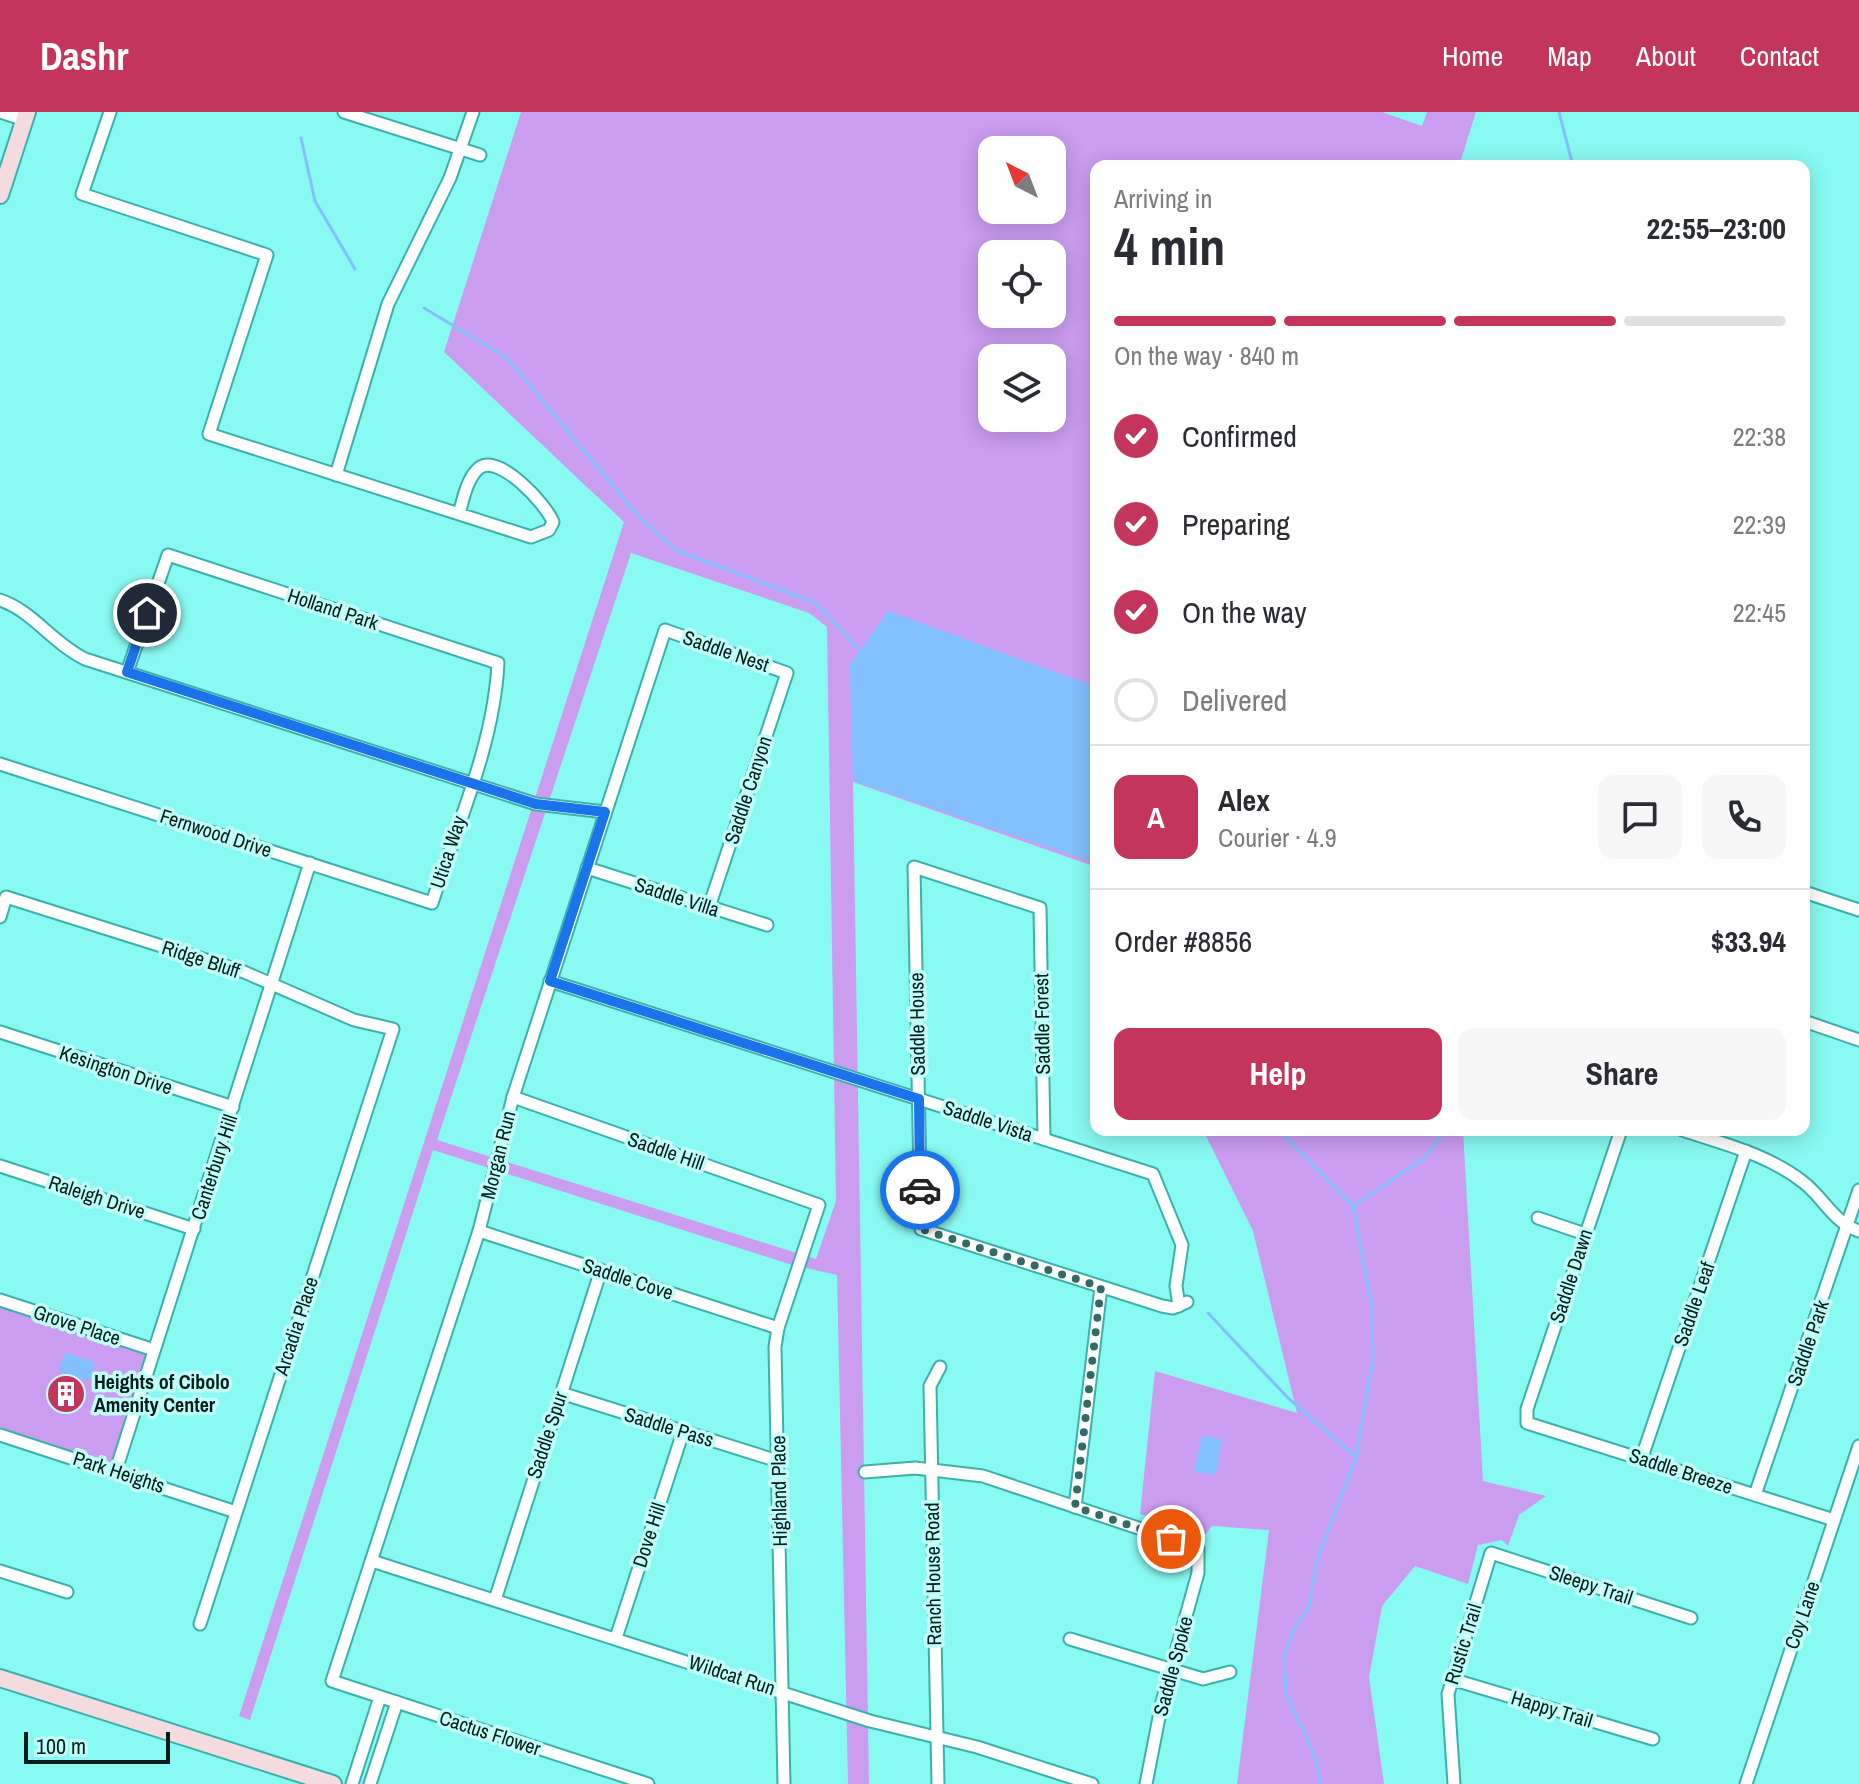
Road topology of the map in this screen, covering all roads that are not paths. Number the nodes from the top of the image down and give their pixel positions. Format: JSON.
{"nodes":[{"id":1,"x":0,"y":112,"type":"edge"},
{"id":2,"x":110,"y":112,"type":"edge"},
{"id":3,"x":344,"y":112,"type":"edge"},
{"id":4,"x":473,"y":112,"type":"edge"},
{"id":5,"x":26,"y":116,"type":"edge"},
{"id":6,"x":460,"y":149,"type":"junction"},
{"id":7,"x":480,"y":155,"type":"dead end"},
{"id":8,"x":0,"y":195,"type":"edge"},
{"id":9,"x":336,"y":475,"type":"junction"},
{"id":10,"x":459,"y":514,"type":"junction"},
{"id":11,"x":0,"y":600,"type":"edge"},
{"id":12,"x":665,"y":630,"type":"joint"},
{"id":13,"x":498,"y":663,"type":"joint"},
{"id":14,"x":127,"y":672,"type":"junction"},
{"id":15,"x":787,"y":673,"type":"joint"},
{"id":16,"x":0,"y":764,"type":"edge"},
{"id":17,"x":471,"y":783,"type":"junction"},
{"id":18,"x":605,"y":812,"type":"junction"},
{"id":19,"x":310,"y":863,"type":"junction"},
{"id":20,"x":587,"y":868,"type":"junction"},
{"id":21,"x":1810,"y":894,"type":"edge"},
{"id":22,"x":432,"y":903,"type":"joint"},
{"id":23,"x":709,"y":907,"type":"junction"},
{"id":24,"x":1040,"y":908,"type":"joint"},
{"id":25,"x":1859,"y":910,"type":"edge"},
{"id":26,"x":0,"y":917,"type":"edge"},
{"id":27,"x":767,"y":925,"type":"dead end"},
{"id":28,"x":550,"y":981,"type":"junction"},
{"id":29,"x":273,"y":983,"type":"junction"},
{"id":30,"x":1810,"y":1023,"type":"edge"},
{"id":31,"x":393,"y":1029,"type":"joint"},
{"id":32,"x":0,"y":1032,"type":"edge"},
{"id":33,"x":1859,"y":1040,"type":"edge"},
{"id":34,"x":513,"y":1097,"type":"junction"},
{"id":35,"x":919,"y":1099,"type":"junction"},
{"id":36,"x":233,"y":1107,"type":"junction"},
{"id":37,"x":1619,"y":1136,"type":"edge"},
{"id":38,"x":1700,"y":1136,"type":"edge"},
{"id":39,"x":1044,"y":1139,"type":"junction"},
{"id":40,"x":1746,"y":1151,"type":"junction"},
{"id":41,"x":0,"y":1166,"type":"edge"},
{"id":42,"x":1859,"y":1190,"type":"edge"},
{"id":43,"x":819,"y":1205,"type":"joint"},
{"id":44,"x":1538,"y":1218,"type":"dead end"},
{"id":45,"x":194,"y":1229,"type":"junction"},
{"id":46,"x":1853,"y":1229,"type":"edge"},
{"id":47,"x":479,"y":1231,"type":"junction"},
{"id":48,"x":1585,"y":1234,"type":"junction"},
{"id":49,"x":601,"y":1270,"type":"junction"},
{"id":50,"x":1101,"y":1287,"type":"junction"},
{"id":51,"x":0,"y":1300,"type":"edge"},
{"id":52,"x":778,"y":1328,"type":"junction"},
{"id":53,"x":154,"y":1350,"type":"junction"},
{"id":54,"x":940,"y":1367,"type":"dead end"},
{"id":55,"x":561,"y":1393,"type":"junction"},
{"id":56,"x":1527,"y":1423,"type":"joint"},
{"id":57,"x":683,"y":1432,"type":"junction"},
{"id":58,"x":0,"y":1435,"type":"edge"},
{"id":59,"x":1859,"y":1446,"type":"edge"},
{"id":60,"x":1642,"y":1457,"type":"junction"},
{"id":61,"x":778,"y":1461,"type":"junction"},
{"id":62,"x":116,"y":1470,"type":"junction"},
{"id":63,"x":931,"y":1470,"type":"junction"},
{"id":64,"x":865,"y":1472,"type":"dead end"},
{"id":65,"x":1755,"y":1495,"type":"junction"},
{"id":66,"x":1075,"y":1507,"type":"junction"},
{"id":67,"x":236,"y":1512,"type":"junction"},
{"id":68,"x":1834,"y":1520,"type":"junction"},
{"id":69,"x":1491,"y":1553,"type":"joint"},
{"id":70,"x":372,"y":1561,"type":"junction"},
{"id":71,"x":0,"y":1571,"type":"edge"},
{"id":72,"x":67,"y":1592,"type":"dead end"},
{"id":73,"x":495,"y":1600,"type":"junction"},
{"id":74,"x":1691,"y":1618,"type":"dead end"},
{"id":75,"x":200,"y":1624,"type":"dead end"},
{"id":76,"x":616,"y":1638,"type":"junction"},
{"id":77,"x":1070,"y":1639,"type":"dead end"},
{"id":78,"x":1171,"y":1672,"type":"junction"},
{"id":79,"x":1230,"y":1672,"type":"dead end"},
{"id":80,"x":0,"y":1678,"type":"edge"},
{"id":81,"x":1451,"y":1679,"type":"junction"},
{"id":82,"x":332,"y":1681,"type":"joint"},
{"id":83,"x":783,"y":1691,"type":"junction"},
{"id":84,"x":380,"y":1697,"type":"junction"},
{"id":85,"x":397,"y":1702,"type":"junction"},
{"id":86,"x":937,"y":1739,"type":"junction"},
{"id":87,"x":1653,"y":1739,"type":"dead end"},
{"id":88,"x":333,"y":1784,"type":"edge"},
{"id":89,"x":352,"y":1784,"type":"edge"},
{"id":90,"x":370,"y":1784,"type":"edge"},
{"id":91,"x":648,"y":1784,"type":"edge"},
{"id":92,"x":784,"y":1784,"type":"edge"},
{"id":93,"x":938,"y":1784,"type":"edge"},
{"id":94,"x":1092,"y":1784,"type":"edge"},
{"id":95,"x":1146,"y":1784,"type":"edge"},
{"id":96,"x":1454,"y":1784,"type":"edge"},
{"id":97,"x":1746,"y":1784,"type":"edge"}],
"edges":[{"from":1,"to":5,"type":"street"},
{"from":2,"to":9,"type":"street"},
{"from":3,"to":6,"type":"street"},
{"from":4,"to":6,"type":"street"},
{"from":5,"to":8,"type":"main road"},
{"from":6,"to":7,"type":"street"},
{"from":6,"to":9,"type":"street"},
{"from":9,"to":10,"type":"street"},
{"from":10,"to":10,"type":"street"},
{"from":11,"to":14,"type":"street"},
{"from":12,"to":15,"type":"street","name":"Saddle Nest"},
{"from":12,"to":18,"type":"street","name":"Morgan Run"},
{"from":13,"to":14,"type":"street","name":"Holland Park"},
{"from":13,"to":17,"type":"street","name":"Utica Way"},
{"from":14,"to":17,"type":"street"},
{"from":15,"to":23,"type":"street","name":"Saddle Canyon"},
{"from":16,"to":19,"type":"street","name":"Fernwood Drive"},
{"from":17,"to":18,"type":"street"},
{"from":17,"to":22,"type":"street","name":"Utica Way"},
{"from":18,"to":20,"type":"street","name":"Morgan Run"},
{"from":19,"to":22,"type":"street","name":"Fernwood Drive"},
{"from":19,"to":29,"type":"street","name":"Canterbury Hill"},
{"from":20,"to":23,"type":"street","name":"Saddle Villa"},
{"from":20,"to":28,"type":"street","name":"Morgan Run"},
{"from":21,"to":25,"type":"street"},
{"from":23,"to":27,"type":"street","name":"Saddle Villa"},
{"from":24,"to":35,"type":"street","name":"Saddle House"},
{"from":24,"to":39,"type":"street","name":"Saddle Forest"},
{"from":26,"to":29,"type":"street","name":"Ridge Bluff"},
{"from":28,"to":34,"type":"street","name":"Morgan Run"},
{"from":28,"to":35,"type":"street","name":"Saddle Vista"},
{"from":29,"to":31,"type":"street","name":"Ridge Bluff"},
{"from":29,"to":36,"type":"street","name":"Canterbury Hill"},
{"from":30,"to":33,"type":"street"},
{"from":31,"to":67,"type":"street","name":"Arcadia Place"},
{"from":32,"to":36,"type":"street","name":"Kesington Drive"},
{"from":34,"to":43,"type":"street","name":"Saddle Hill"},
{"from":34,"to":47,"type":"street","name":"Morgan Run"},
{"from":35,"to":39,"type":"street","name":"Saddle Vista"},
{"from":35,"to":50,"type":"street","name":"Saddle House"},
{"from":36,"to":45,"type":"street","name":"Canterbury Hill"},
{"from":37,"to":48,"type":"street","name":"Saddle Dawn"},
{"from":38,"to":40,"type":"street"},
{"from":39,"to":50,"type":"street","name":"Saddle Vista"},
{"from":40,"to":46,"type":"street"},
{"from":40,"to":60,"type":"street","name":"Saddle Leaf"},
{"from":41,"to":45,"type":"street","name":"Raleigh Drive"},
{"from":42,"to":46,"type":"street","name":"Saddle Park"},
{"from":43,"to":52,"type":"street","name":"Highland Place"},
{"from":44,"to":48,"type":"street"},
{"from":45,"to":53,"type":"street","name":"Canterbury Hill"},
{"from":46,"to":65,"type":"street","name":"Saddle Park"},
{"from":47,"to":49,"type":"street","name":"Saddle Cove"},
{"from":47,"to":70,"type":"street","name":"Morgan Run"},
{"from":48,"to":56,"type":"street","name":"Saddle Dawn"},
{"from":49,"to":52,"type":"street","name":"Saddle Cove"},
{"from":49,"to":55,"type":"street","name":"Saddle Spur"},
{"from":50,"to":66,"type":"street"},
{"from":51,"to":53,"type":"street","name":"Grove Place"},
{"from":52,"to":61,"type":"street","name":"Highland Place"},
{"from":53,"to":62,"type":"street","name":"Canterbury Hill"},
{"from":54,"to":63,"type":"street","name":"Ranch House Road"},
{"from":55,"to":57,"type":"street","name":"Saddle Pass"},
{"from":55,"to":73,"type":"street","name":"Saddle Spur"},
{"from":56,"to":60,"type":"street","name":"Saddle Breeze"},
{"from":57,"to":61,"type":"street","name":"Saddle Pass"},
{"from":57,"to":76,"type":"street","name":"Dove Hill"},
{"from":58,"to":62,"type":"street","name":"Park Heights"},
{"from":59,"to":68,"type":"street","name":"Coy Lane"},
{"from":60,"to":65,"type":"street","name":"Saddle Breeze"},
{"from":61,"to":83,"type":"street","name":"Highland Place"},
{"from":62,"to":67,"type":"street","name":"Park Heights"},
{"from":63,"to":64,"type":"street"},
{"from":63,"to":66,"type":"street"},
{"from":63,"to":86,"type":"street","name":"Ranch House Road"},
{"from":65,"to":68,"type":"street","name":"Saddle Breeze"},
{"from":66,"to":78,"type":"street","name":"Saddle Spoke"},
{"from":67,"to":75,"type":"street","name":"Arcadia Place"},
{"from":68,"to":97,"type":"street","name":"Coy Lane"},
{"from":69,"to":74,"type":"street","name":"Sleepy Trail"},
{"from":69,"to":81,"type":"street","name":"Rustic Trail"},
{"from":70,"to":73,"type":"street","name":"Wildcat Run"},
{"from":70,"to":82,"type":"street","name":"Morgan Run"},
{"from":71,"to":72,"type":"street"},
{"from":73,"to":76,"type":"street","name":"Wildcat Run"},
{"from":76,"to":83,"type":"street","name":"Wildcat Run"},
{"from":77,"to":78,"type":"street"},
{"from":78,"to":79,"type":"street"},
{"from":78,"to":95,"type":"street","name":"Saddle Spoke"},
{"from":80,"to":88,"type":"main road"},
{"from":81,"to":87,"type":"street","name":"Happy Trail"},
{"from":81,"to":96,"type":"street","name":"Rustic Trail"},
{"from":82,"to":84,"type":"street","name":"Cactus Flower"},
{"from":83,"to":86,"type":"street","name":"Wildcat Run"},
{"from":83,"to":92,"type":"street","name":"Highland Place"},
{"from":84,"to":85,"type":"street","name":"Cactus Flower"},
{"from":84,"to":89,"type":"street"},
{"from":85,"to":90,"type":"street"},
{"from":85,"to":91,"type":"street","name":"Cactus Flower"},
{"from":86,"to":93,"type":"street","name":"Ranch House Road"},
{"from":86,"to":94,"type":"street","name":"Wildcat Run"}]}
